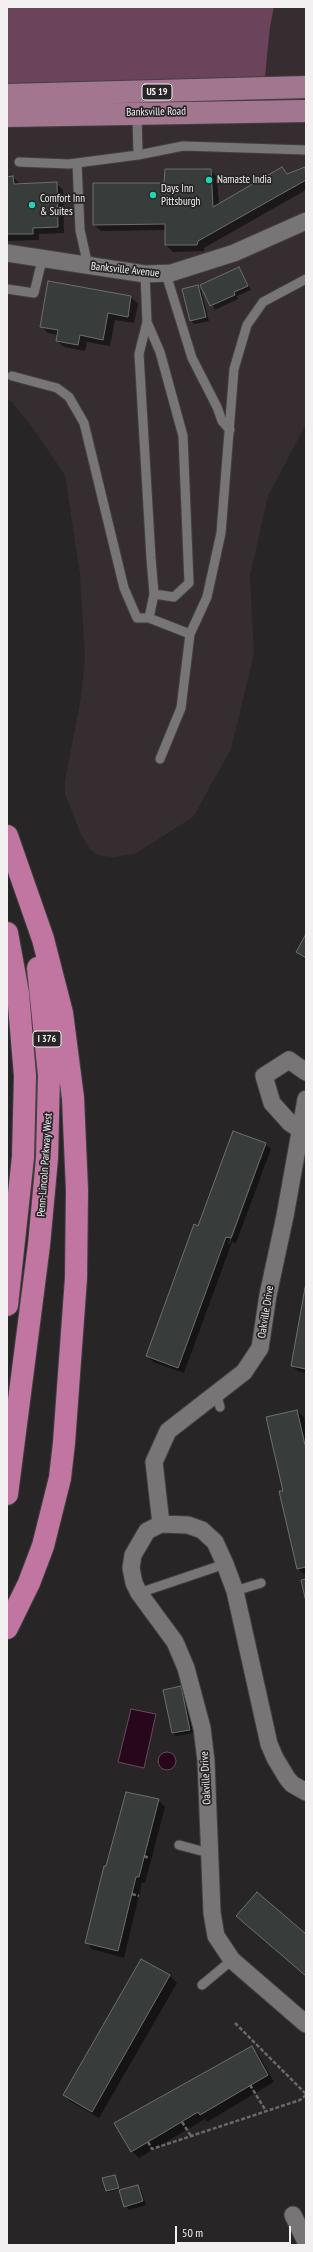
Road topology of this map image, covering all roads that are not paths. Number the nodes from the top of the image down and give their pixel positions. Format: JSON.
{"nodes":[{"id":1,"x":306,"y":87,"type":"edge"},
{"id":2,"x":7,"y":95,"type":"edge"},
{"id":3,"x":306,"y":111,"type":"edge"},
{"id":4,"x":137,"y":113,"type":"junction"},
{"id":5,"x":7,"y":116,"type":"edge"},
{"id":6,"x":306,"y":150,"type":"edge"},
{"id":7,"x":138,"y":155,"type":"junction"},
{"id":8,"x":19,"y":162,"type":"dead end"},
{"id":9,"x":78,"y":163,"type":"junction"},
{"id":10,"x":306,"y":221,"type":"edge"},
{"id":11,"x":7,"y":253,"type":"edge"},
{"id":12,"x":42,"y":260,"type":"junction"},
{"id":13,"x":88,"y":266,"type":"junction"},
{"id":14,"x":146,"y":274,"type":"junction"},
{"id":15,"x":166,"y":274,"type":"junction"},
{"id":16,"x":306,"y":279,"type":"edge"},
{"id":17,"x":7,"y":289,"type":"edge"},
{"id":18,"x":147,"y":322,"type":"junction"},
{"id":19,"x":12,"y":376,"type":"dead end"},
{"id":20,"x":230,"y":430,"type":"junction"},
{"id":21,"x":154,"y":594,"type":"junction"},
{"id":22,"x":149,"y":618,"type":"junction"},
{"id":23,"x":190,"y":634,"type":"junction"},
{"id":24,"x":160,"y":759,"type":"dead end"},
{"id":25,"x":7,"y":837,"type":"edge"},
{"id":26,"x":7,"y":933,"type":"edge"},
{"id":27,"x":306,"y":1072,"type":"edge"},
{"id":28,"x":306,"y":1099,"type":"edge"},
{"id":29,"x":299,"y":1129,"type":"junction"},
{"id":30,"x":20,"y":1199,"type":"junction"},
{"id":31,"x":7,"y":1258,"type":"edge"},
{"id":32,"x":7,"y":1305,"type":"edge"},
{"id":33,"x":7,"y":1494,"type":"edge"},
{"id":34,"x":161,"y":1524,"type":"junction"},
{"id":35,"x":225,"y":1564,"type":"junction"},
{"id":36,"x":261,"y":1583,"type":"dead end"},
{"id":37,"x":235,"y":1591,"type":"junction"},
{"id":38,"x":139,"y":1593,"type":"junction"},
{"id":39,"x":9,"y":1625,"type":"edge"},
{"id":40,"x":306,"y":1792,"type":"edge"},
{"id":41,"x":179,"y":1844,"type":"dead end"},
{"id":42,"x":209,"y":1853,"type":"junction"},
{"id":43,"x":232,"y":1960,"type":"junction"},
{"id":44,"x":202,"y":1985,"type":"dead end"},
{"id":45,"x":306,"y":2024,"type":"edge"},
{"id":46,"x":293,"y":2215,"type":"dead end"},
{"id":47,"x":306,"y":2242,"type":"edge"}],
"edges":[{"from":1,"to":2,"type":"main road","number":"US 19"},
{"from":3,"to":4,"type":"main road","name":"Banksville Road","number":"US 19"},
{"from":4,"to":5,"type":"main road","name":"Banksville Road","number":"US 19"},
{"from":4,"to":7,"type":"lane"},
{"from":6,"to":7,"type":"lane"},
{"from":7,"to":9,"type":"lane"},
{"from":8,"to":9,"type":"lane"},
{"from":9,"to":13,"type":"lane"},
{"from":10,"to":15,"type":"street","name":"Banksville Avenue"},
{"from":11,"to":12,"type":"street","name":"Banksville Avenue"},
{"from":12,"to":13,"type":"street","name":"Banksville Avenue"},
{"from":12,"to":17,"type":"lane"},
{"from":13,"to":14,"type":"street","name":"Banksville Avenue"},
{"from":14,"to":15,"type":"street","name":"Banksville Avenue"},
{"from":14,"to":18,"type":"lane"},
{"from":15,"to":20,"type":"lane"},
{"from":16,"to":20,"type":"lane"},
{"from":18,"to":21,"type":"lane"},
{"from":18,"to":21,"type":"lane"},
{"from":19,"to":22,"type":"lane"},
{"from":20,"to":23,"type":"lane"},
{"from":21,"to":22,"type":"lane"},
{"from":22,"to":23,"type":"lane"},
{"from":23,"to":24,"type":"lane"},
{"from":25,"to":33,"type":"highway","name":"Penn-Lincoln Parkway West","number":"I 376"},
{"from":25,"to":39,"type":"highway"},
{"from":26,"to":30,"type":"highway","name":"Penn-Lincoln Parkway West","number":"I 376"},
{"from":27,"to":29,"type":"street"},
{"from":28,"to":29,"type":"street","name":"Oakville Drive"},
{"from":29,"to":34,"type":"street","name":"Oakville Drive"},
{"from":30,"to":31,"type":"highway"},
{"from":30,"to":32,"type":"highway","name":"Penn-Lincoln Parkway West","number":"I 376"},
{"from":34,"to":35,"type":"street"},
{"from":34,"to":38,"type":"street","name":"Oakville Drive"},
{"from":35,"to":37,"type":"street"},
{"from":35,"to":38,"type":"lane"},
{"from":36,"to":37,"type":"lane"},
{"from":37,"to":40,"type":"street"},
{"from":38,"to":42,"type":"street","name":"Oakville Drive"},
{"from":41,"to":42,"type":"lane"},
{"from":42,"to":43,"type":"street","name":"Oakville Drive"},
{"from":43,"to":44,"type":"lane"},
{"from":43,"to":45,"type":"street","name":"Oakville Drive"},
{"from":46,"to":47,"type":"street"}]}
